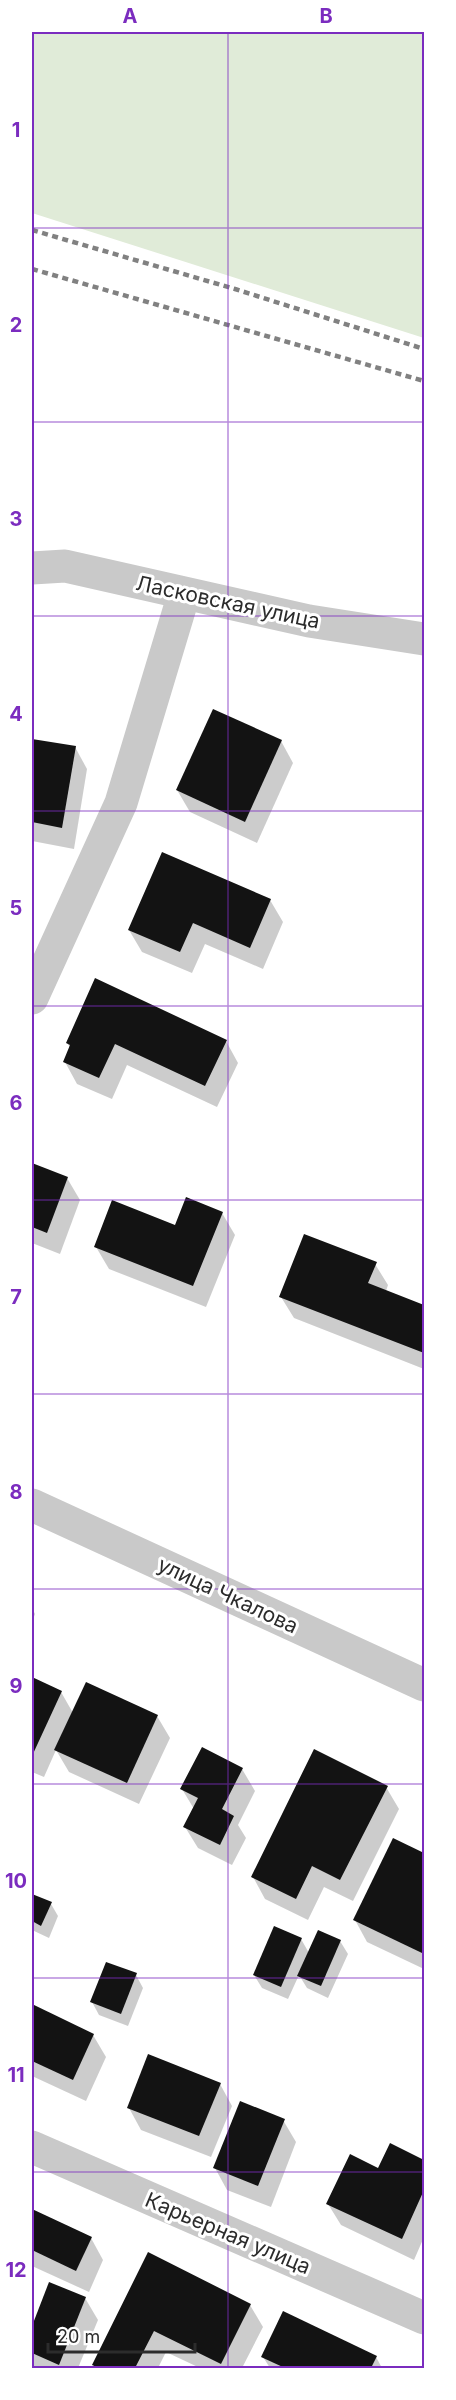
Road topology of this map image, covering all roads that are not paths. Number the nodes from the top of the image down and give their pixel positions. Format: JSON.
{"nodes":[{"id":1,"x":32,"y":568,"type":"edge"},
{"id":2,"x":184,"y":594,"type":"junction"},
{"id":3,"x":424,"y":639,"type":"edge"},
{"id":4,"x":32,"y":998,"type":"edge"},
{"id":5,"x":32,"y":1505,"type":"edge"},
{"id":6,"x":424,"y":1685,"type":"edge"},
{"id":7,"x":32,"y":2147,"type":"edge"},
{"id":8,"x":424,"y":2318,"type":"edge"}],
"edges":[{"from":1,"to":2,"type":"street","name":"Ласковская улица"},
{"from":2,"to":3,"type":"street","name":"Ласковская улица"},
{"from":2,"to":4,"type":"street"},
{"from":5,"to":6,"type":"street","name":"улица Чкалова"},
{"from":7,"to":8,"type":"street","name":"Карьерная улица"}]}
